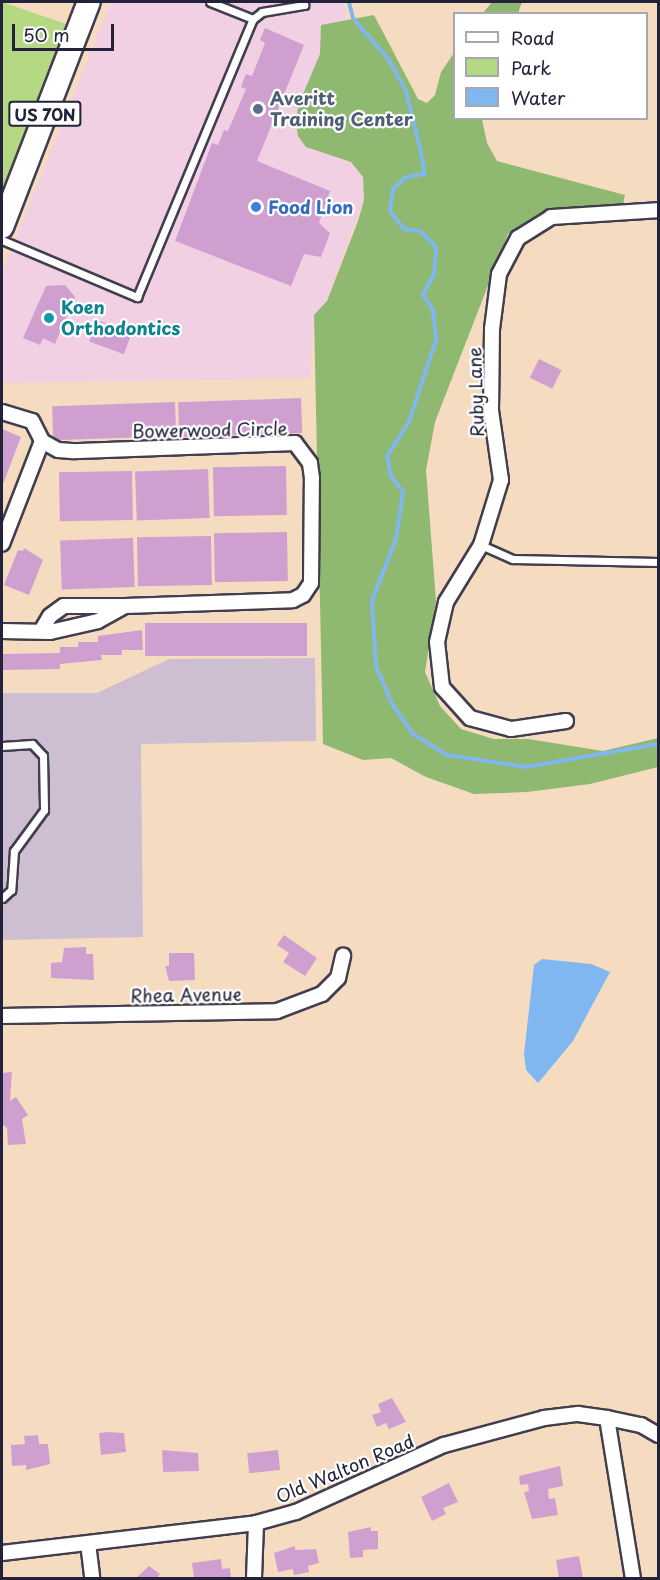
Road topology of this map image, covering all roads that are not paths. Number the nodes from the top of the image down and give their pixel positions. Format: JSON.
{"nodes":[{"id":1,"x":89,"y":2,"type":"edge"},
{"id":2,"x":210,"y":2,"type":"edge"},
{"id":3,"x":304,"y":2,"type":"edge"},
{"id":4,"x":253,"y":19,"type":"junction"},
{"id":5,"x":658,"y":210,"type":"edge"},
{"id":6,"x":2,"y":227,"type":"edge"},
{"id":7,"x":2,"y":240,"type":"edge"},
{"id":8,"x":2,"y":412,"type":"edge"},
{"id":9,"x":42,"y":441,"type":"junction"},
{"id":10,"x":2,"y":544,"type":"edge"},
{"id":11,"x":481,"y":545,"type":"junction"},
{"id":12,"x":658,"y":562,"type":"edge"},
{"id":13,"x":125,"y":606,"type":"junction"},
{"id":14,"x":2,"y":631,"type":"edge"},
{"id":15,"x":41,"y":631,"type":"junction"},
{"id":16,"x":566,"y":721,"type":"dead end"},
{"id":17,"x":2,"y":746,"type":"edge"},
{"id":18,"x":2,"y":898,"type":"edge"},
{"id":19,"x":343,"y":956,"type":"dead end"},
{"id":20,"x":2,"y":1016,"type":"edge"},
{"id":21,"x":607,"y":1418,"type":"junction"},
{"id":22,"x":658,"y":1435,"type":"edge"},
{"id":23,"x":256,"y":1523,"type":"junction"},
{"id":24,"x":88,"y":1543,"type":"junction"},
{"id":25,"x":2,"y":1553,"type":"edge"},
{"id":26,"x":92,"y":1578,"type":"edge"},
{"id":27,"x":254,"y":1578,"type":"edge"},
{"id":28,"x":633,"y":1578,"type":"edge"}],
"edges":[{"from":1,"to":6,"type":"main road","number":"US 70N"},
{"from":2,"to":4,"type":"lane"},
{"from":3,"to":4,"type":"lane"},
{"from":4,"to":7,"type":"lane"},
{"from":5,"to":11,"type":"street","name":"Ruby Lane"},
{"from":8,"to":9,"type":"street"},
{"from":9,"to":10,"type":"street"},
{"from":9,"to":13,"type":"street","name":"Bowerwood Circle"},
{"from":11,"to":12,"type":"lane"},
{"from":11,"to":16,"type":"street","name":"Ruby Lane"},
{"from":13,"to":15,"type":"street","name":"Bowerwood Circle"},
{"from":13,"to":15,"type":"street","name":"Bowerwood Circle"},
{"from":14,"to":15,"type":"street","name":"Bowerwood Circle"},
{"from":17,"to":18,"type":"lane"},
{"from":19,"to":20,"type":"street","name":"Rhea Avenue"},
{"from":21,"to":22,"type":"street","name":"Old Walton Road"},
{"from":21,"to":23,"type":"street","name":"Old Walton Road"},
{"from":21,"to":28,"type":"street"},
{"from":23,"to":24,"type":"street","name":"Old Walton Road"},
{"from":23,"to":27,"type":"street"},
{"from":24,"to":25,"type":"street","name":"Old Walton Road"},
{"from":24,"to":26,"type":"street"}]}
